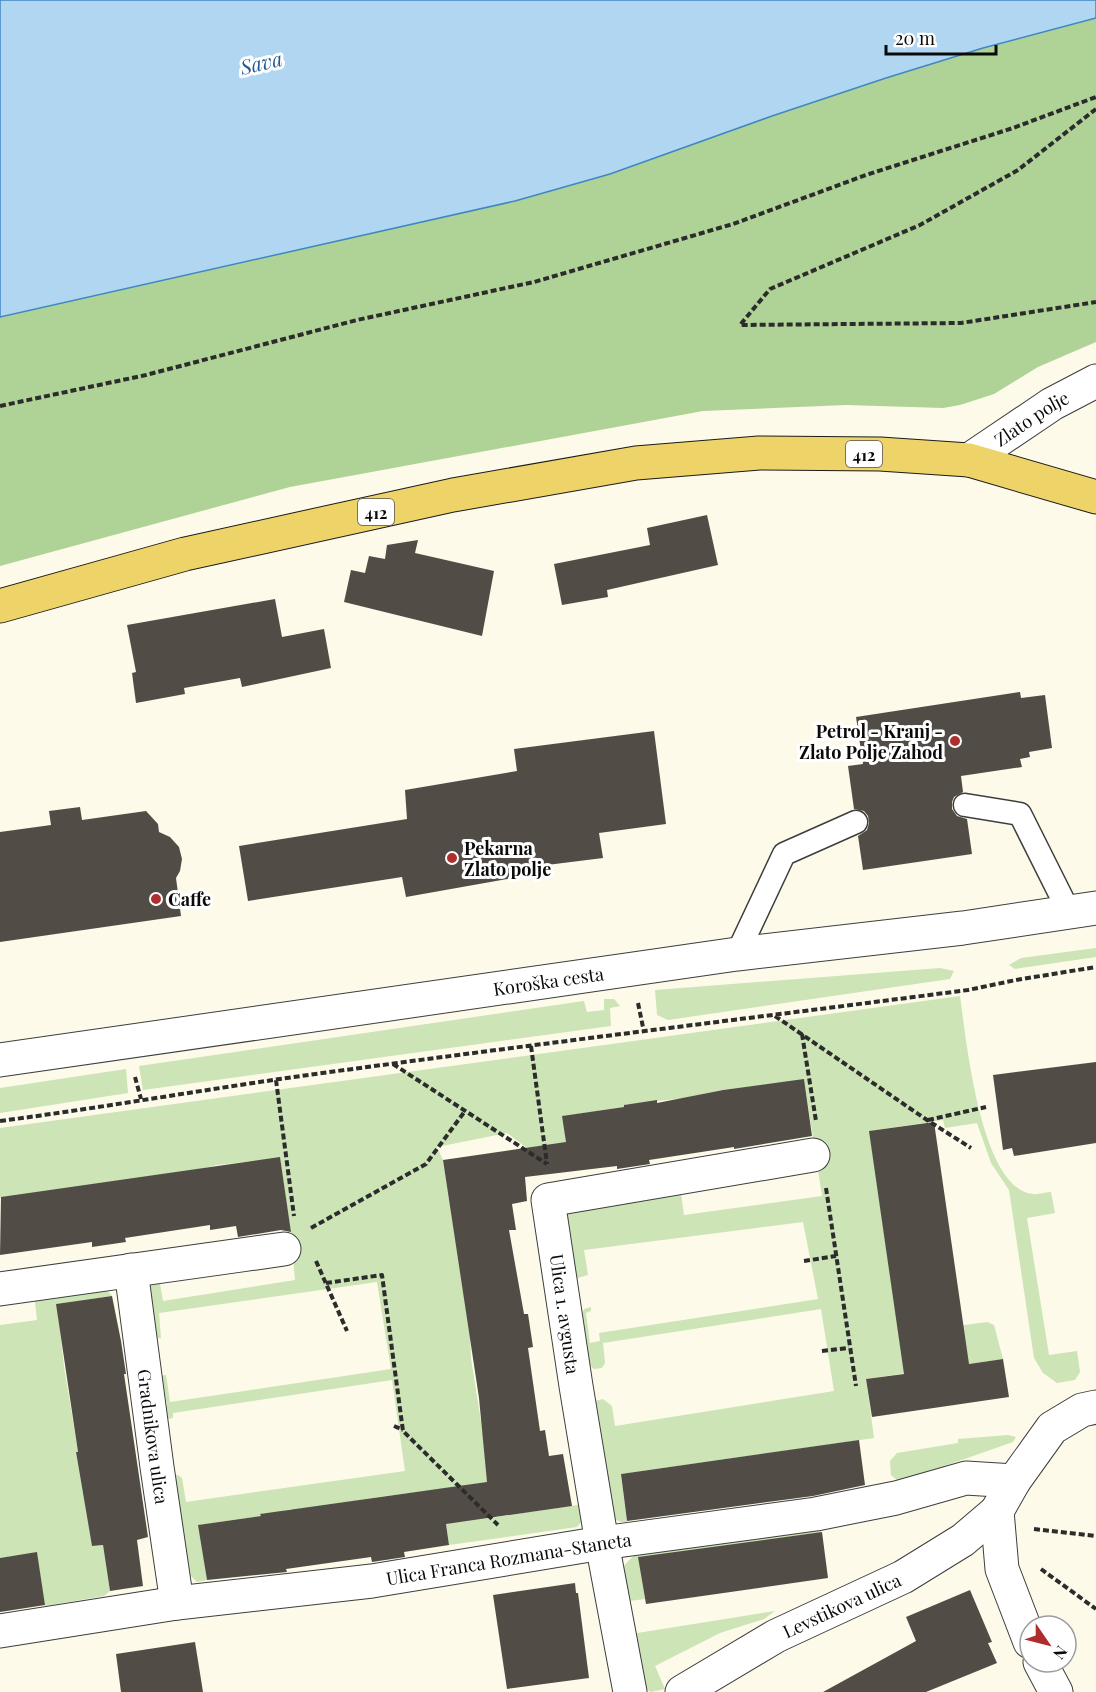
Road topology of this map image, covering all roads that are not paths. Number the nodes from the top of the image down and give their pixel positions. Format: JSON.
{"nodes":[{"id":1,"x":1096,"y":381,"type":"edge"},
{"id":2,"x":969,"y":460,"type":"junction"},
{"id":3,"x":1096,"y":497,"type":"edge"},
{"id":4,"x":0,"y":606,"type":"edge"},
{"id":5,"x":965,"y":805,"type":"dead end"},
{"id":6,"x":856,"y":822,"type":"dead end"},
{"id":7,"x":1083,"y":910,"type":"edge"},
{"id":8,"x":737,"y":954,"type":"junction"},
{"id":9,"x":0,"y":1060,"type":"edge"},
{"id":10,"x":815,"y":1143,"type":"road end"},
{"id":11,"x":298,"y":1238,"type":"road end"},
{"id":12,"x":131,"y":1270,"type":"junction"},
{"id":13,"x":0,"y":1289,"type":"edge"},
{"id":14,"x":1096,"y":1407,"type":"edge"},
{"id":15,"x":1014,"y":1481,"type":"junction"},
{"id":16,"x":998,"y":1525,"type":"junction"},
{"id":17,"x":602,"y":1543,"type":"junction"},
{"id":18,"x":177,"y":1603,"type":"junction"},
{"id":19,"x":1019,"y":1614,"type":"edge"},
{"id":20,"x":0,"y":1631,"type":"edge"},
{"id":21,"x":1046,"y":1674,"type":"edge"},
{"id":22,"x":630,"y":1692,"type":"edge"},
{"id":23,"x":681,"y":1692,"type":"edge"},
{"id":24,"x":1056,"y":1692,"type":"edge"}],
"edges":[{"from":1,"to":2,"type":"street","name":"Zlato polje"},
{"from":2,"to":3,"type":"main road","number":"412"},
{"from":2,"to":4,"type":"main road","number":"412"},
{"from":5,"to":7,"type":"lane"},
{"from":6,"to":8,"type":"lane"},
{"from":7,"to":8,"type":"street","name":"Koroška cesta"},
{"from":8,"to":9,"type":"street","name":"Koroška cesta"},
{"from":10,"to":17,"type":"street","name":"Ulica 1. avgusta"},
{"from":11,"to":12,"type":"street"},
{"from":12,"to":13,"type":"street"},
{"from":12,"to":18,"type":"street","name":"Gradnikova ulica"},
{"from":14,"to":15,"type":"street","name":"Levstikova ulica"},
{"from":15,"to":16,"type":"street","name":"Levstikova ulica"},
{"from":15,"to":17,"type":"street","name":"Ulica Franca Rozmana-Staneta"},
{"from":16,"to":19,"type":"street"},
{"from":16,"to":23,"type":"street","name":"Levstikova ulica"},
{"from":17,"to":18,"type":"street","name":"Ulica Franca Rozmana-Staneta"},
{"from":17,"to":22,"type":"street","name":"Ulica 1. avgusta"},
{"from":18,"to":20,"type":"street","name":"Ulica Franca Rozmana-Staneta"},
{"from":21,"to":24,"type":"street"}]}
